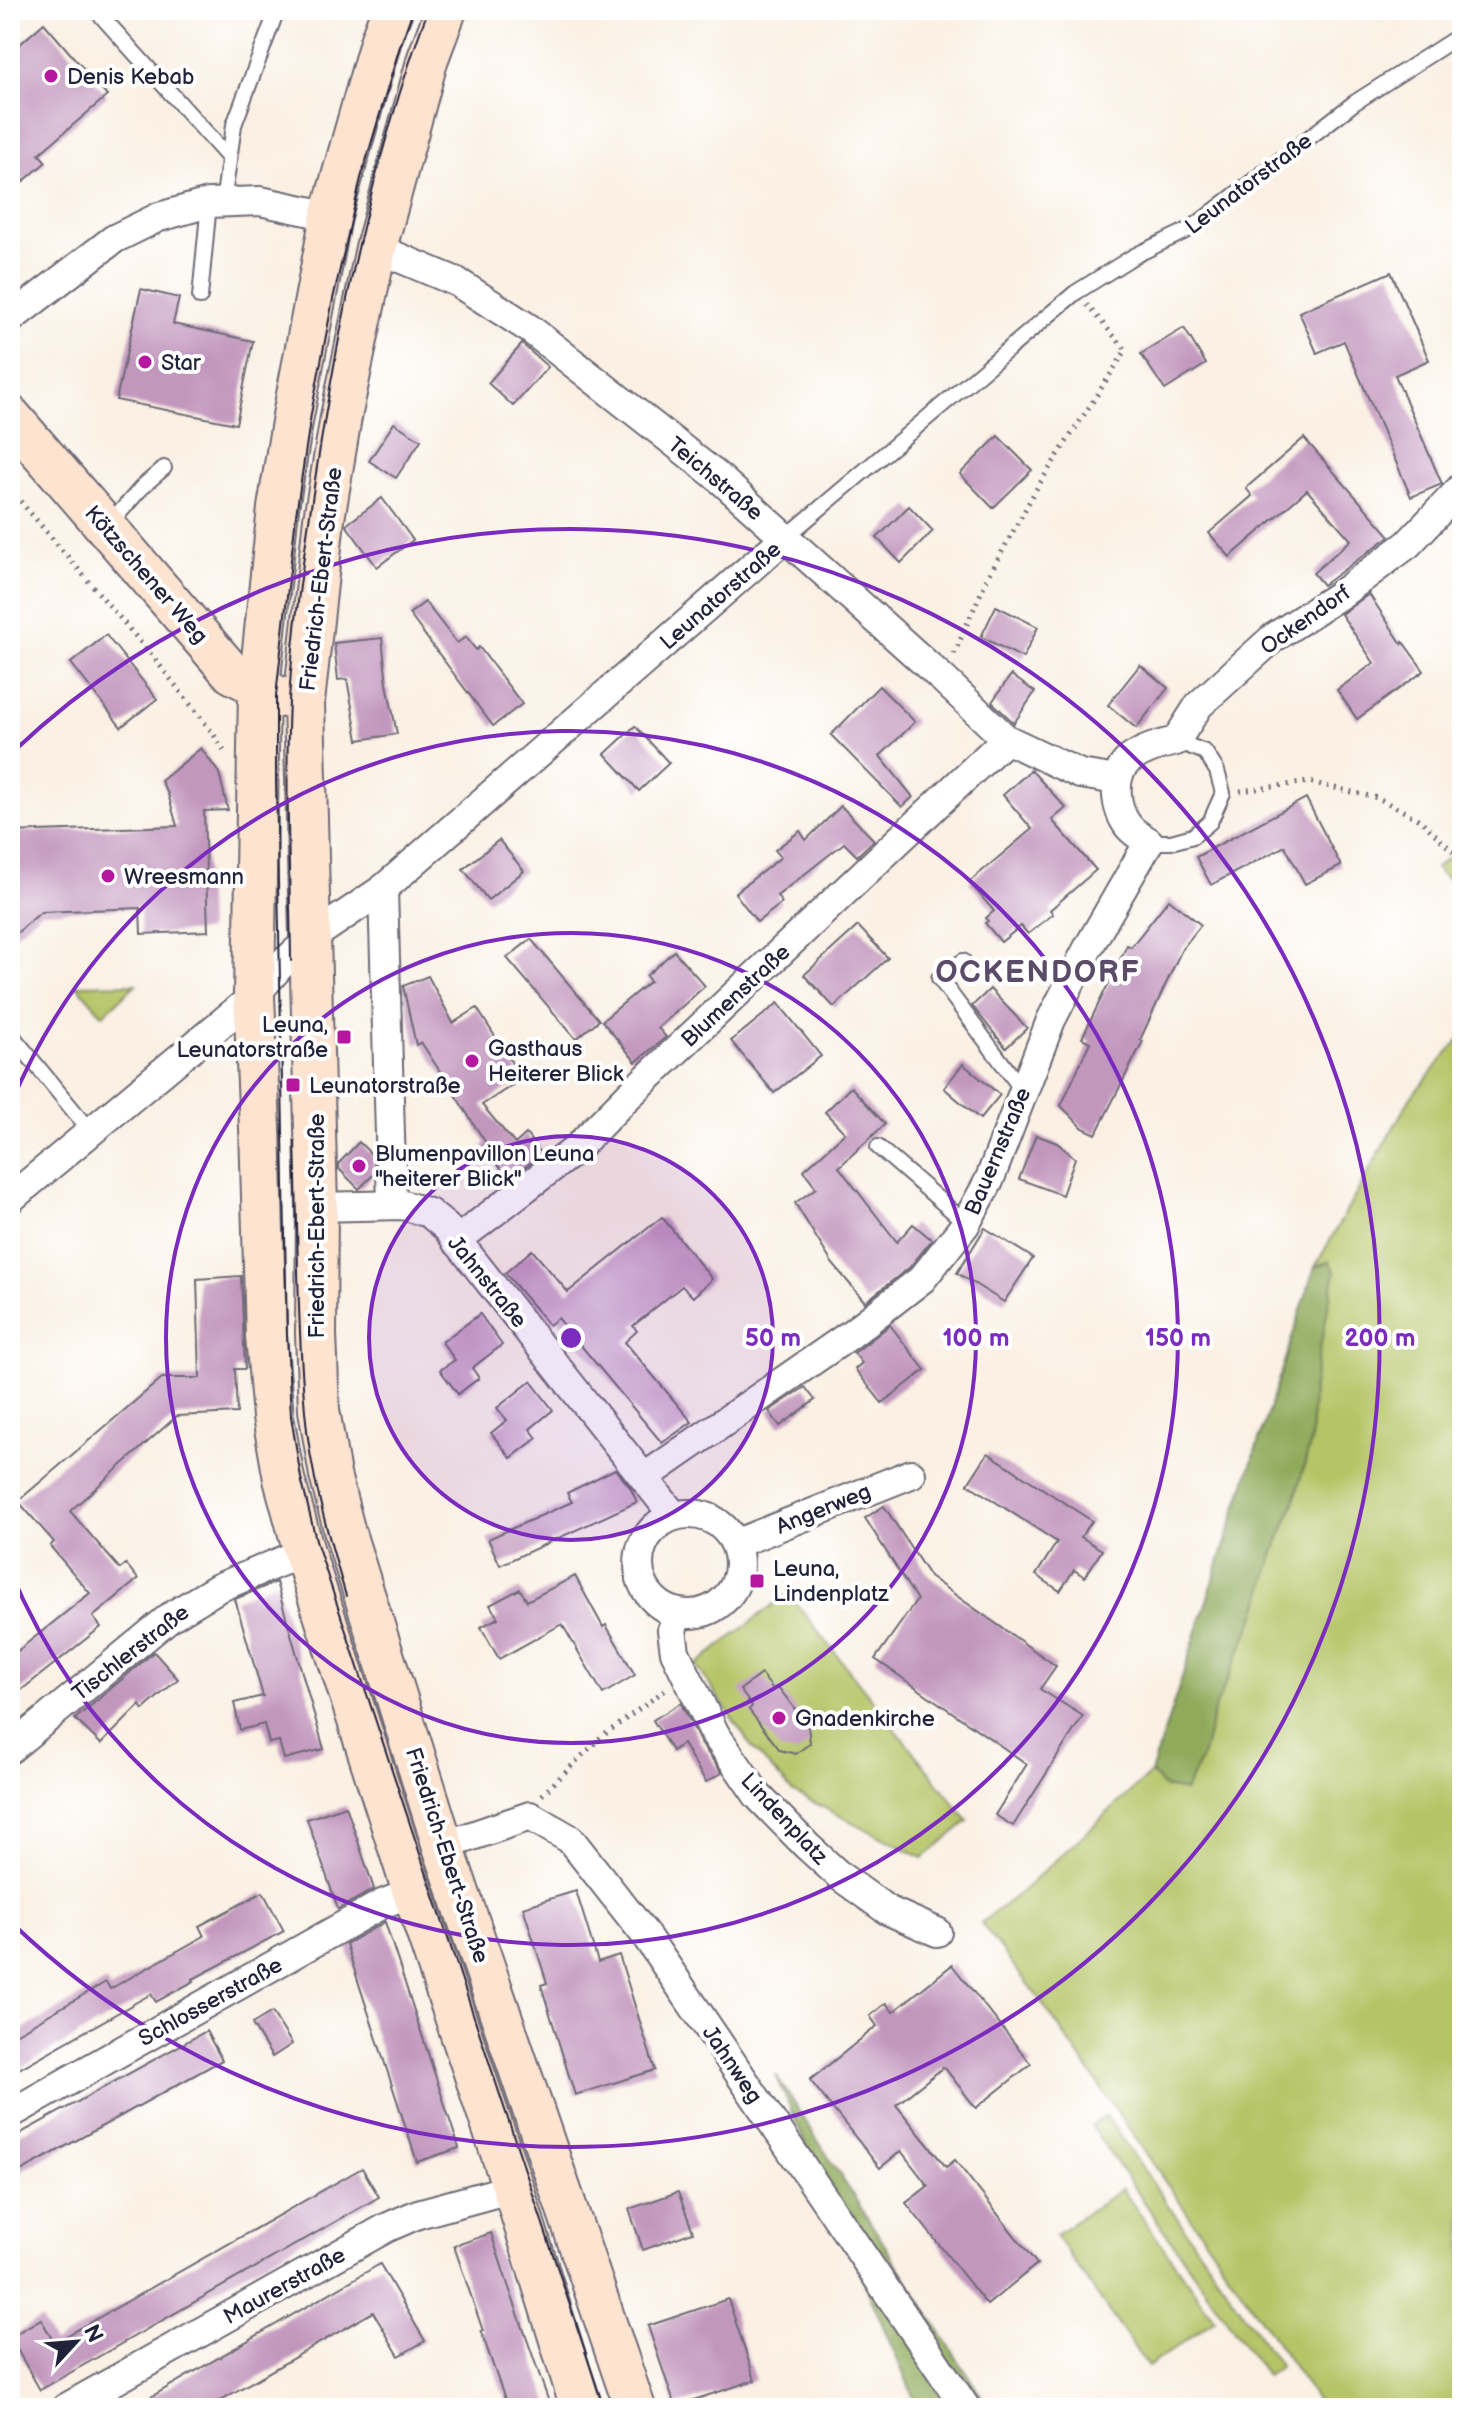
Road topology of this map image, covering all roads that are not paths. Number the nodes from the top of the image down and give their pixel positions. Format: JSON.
{"nodes":[{"id":1,"x":96,"y":10,"type":"edge"},
{"id":2,"x":277,"y":10,"type":"edge"},
{"id":3,"x":392,"y":10,"type":"edge"},
{"id":4,"x":446,"y":10,"type":"edge"},
{"id":5,"x":1462,"y":34,"type":"edge"},
{"id":6,"x":229,"y":158,"type":"junction"},
{"id":7,"x":216,"y":203,"type":"junction"},
{"id":8,"x":331,"y":216,"type":"junction"},
{"id":9,"x":376,"y":248,"type":"junction"},
{"id":10,"x":200,"y":297,"type":"dead end"},
{"id":11,"x":10,"y":319,"type":"edge"},
{"id":12,"x":10,"y":416,"type":"edge"},
{"id":13,"x":164,"y":468,"type":"dead end"},
{"id":14,"x":1462,"y":487,"type":"edge"},
{"id":15,"x":107,"y":527,"type":"junction"},
{"id":16,"x":786,"y":537,"type":"junction"},
{"id":17,"x":259,"y":688,"type":"junction"},
{"id":18,"x":304,"y":702,"type":"junction"},
{"id":19,"x":1006,"y":739,"type":"junction"},
{"id":20,"x":1176,"y":741,"type":"junction"},
{"id":21,"x":1117,"y":780,"type":"junction"},
{"id":22,"x":1149,"y":842,"type":"junction"},
{"id":23,"x":383,"y":889,"type":"junction"},
{"id":24,"x":311,"y":938,"type":"junction"},
{"id":25,"x":963,"y":961,"type":"dead end"},
{"id":26,"x":254,"y":996,"type":"junction"},
{"id":27,"x":10,"y":1033,"type":"edge"},
{"id":28,"x":1024,"y":1091,"type":"junction"},
{"id":29,"x":91,"y":1132,"type":"junction"},
{"id":30,"x":878,"y":1147,"type":"dead end"},
{"id":31,"x":10,"y":1199,"type":"edge"},
{"id":32,"x":392,"y":1205,"type":"junction"},
{"id":33,"x":317,"y":1207,"type":"junction"},
{"id":34,"x":966,"y":1223,"type":"junction"},
{"id":35,"x":456,"y":1241,"type":"junction"},
{"id":36,"x":911,"y":1474,"type":"dead end"},
{"id":37,"x":645,"y":1477,"type":"junction"},
{"id":38,"x":674,"y":1516,"type":"junction"},
{"id":39,"x":735,"y":1544,"type":"junction"},
{"id":40,"x":304,"y":1552,"type":"junction"},
{"id":41,"x":678,"y":1613,"type":"junction"},
{"id":42,"x":10,"y":1749,"type":"edge"},
{"id":43,"x":443,"y":1846,"type":"junction"},
{"id":44,"x":413,"y":1892,"type":"junction"},
{"id":45,"x":937,"y":1932,"type":"dead end"},
{"id":46,"x":10,"y":2114,"type":"edge"},
{"id":47,"x":513,"y":2188,"type":"junction"},
{"id":48,"x":66,"y":2408,"type":"edge"},
{"id":49,"x":581,"y":2408,"type":"edge"},
{"id":50,"x":635,"y":2408,"type":"edge"},
{"id":51,"x":966,"y":2408,"type":"edge"}],
"edges":[{"from":1,"to":6,"type":"lane"},
{"from":2,"to":6,"type":"lane"},
{"from":3,"to":8,"type":"main road","name":"Friedrich-Ebert-Straße"},
{"from":4,"to":9,"type":"main road","name":"Friedrich-Ebert-Straße"},
{"from":5,"to":16,"type":"lane","name":"Leunatorstraße"},
{"from":6,"to":7,"type":"lane"},
{"from":7,"to":8,"type":"street"},
{"from":7,"to":10,"type":"lane"},
{"from":7,"to":11,"type":"street"},
{"from":8,"to":17,"type":"main road","name":"Friedrich-Ebert-Straße"},
{"from":9,"to":16,"type":"street","name":"Teichstraße"},
{"from":9,"to":18,"type":"main road","name":"Friedrich-Ebert-Straße"},
{"from":12,"to":15,"type":"main road","name":"Kötzschener Weg"},
{"from":13,"to":15,"type":"lane"},
{"from":14,"to":20,"type":"street","name":"Ockendorf"},
{"from":15,"to":17,"type":"main road","name":"Kötzschener Weg"},
{"from":16,"to":19,"type":"street","name":"Teichstraße"},
{"from":16,"to":23,"type":"street","name":"Leunatorstraße"},
{"from":17,"to":18,"type":"main road","name":"Kötzschener Weg"},
{"from":17,"to":26,"type":"main road","name":"Friedrich-Ebert-Straße"},
{"from":18,"to":24,"type":"main road","name":"Friedrich-Ebert-Straße"},
{"from":19,"to":21,"type":"street","name":"Teichstraße"},
{"from":19,"to":35,"type":"street","name":"Blumenstraße"},
{"from":20,"to":21,"type":"street"},
{"from":20,"to":22,"type":"lane"},
{"from":21,"to":22,"type":"street"},
{"from":22,"to":28,"type":"street","name":"Bauernstraße"},
{"from":23,"to":24,"type":"street","name":"Leunatorstraße"},
{"from":23,"to":32,"type":"street"},
{"from":24,"to":26,"type":"street","name":"Leunatorstraße"},
{"from":24,"to":33,"type":"main road","name":"Friedrich-Ebert-Straße"},
{"from":25,"to":28,"type":"lane"},
{"from":26,"to":29,"type":"street","name":"Leunatorstraße"},
{"from":26,"to":40,"type":"main road","name":"Friedrich-Ebert-Straße"},
{"from":27,"to":29,"type":"lane"},
{"from":28,"to":34,"type":"street","name":"Bauernstraße"},
{"from":29,"to":31,"type":"street","name":"Leunatorstraße"},
{"from":30,"to":34,"type":"lane"},
{"from":32,"to":33,"type":"street","name":"Jahnstraße"},
{"from":32,"to":35,"type":"street","name":"Jahnstraße"},
{"from":33,"to":43,"type":"main road","name":"Friedrich-Ebert-Straße"},
{"from":34,"to":37,"type":"street","name":"Bauernstraße"},
{"from":35,"to":37,"type":"street","name":"Jahnstraße"},
{"from":36,"to":39,"type":"street","name":"Angerweg"},
{"from":37,"to":38,"type":"street","name":"Jahnstraße"},
{"from":38,"to":39,"type":"street"},
{"from":38,"to":41,"type":"street"},
{"from":39,"to":41,"type":"street"},
{"from":40,"to":42,"type":"street","name":"Tischlerstraße"},
{"from":40,"to":44,"type":"main road","name":"Friedrich-Ebert-Straße"},
{"from":41,"to":45,"type":"street","name":"Lindenplatz"},
{"from":43,"to":50,"type":"main road","name":"Friedrich-Ebert-Straße"},
{"from":43,"to":51,"type":"street","name":"Jahnweg"},
{"from":44,"to":46,"type":"street","name":"Schlosserstraße"},
{"from":44,"to":47,"type":"main road","name":"Friedrich-Ebert-Straße"},
{"from":47,"to":48,"type":"street","name":"Maurerstraße"},
{"from":47,"to":49,"type":"main road","name":"Friedrich-Ebert-Straße"}]}
